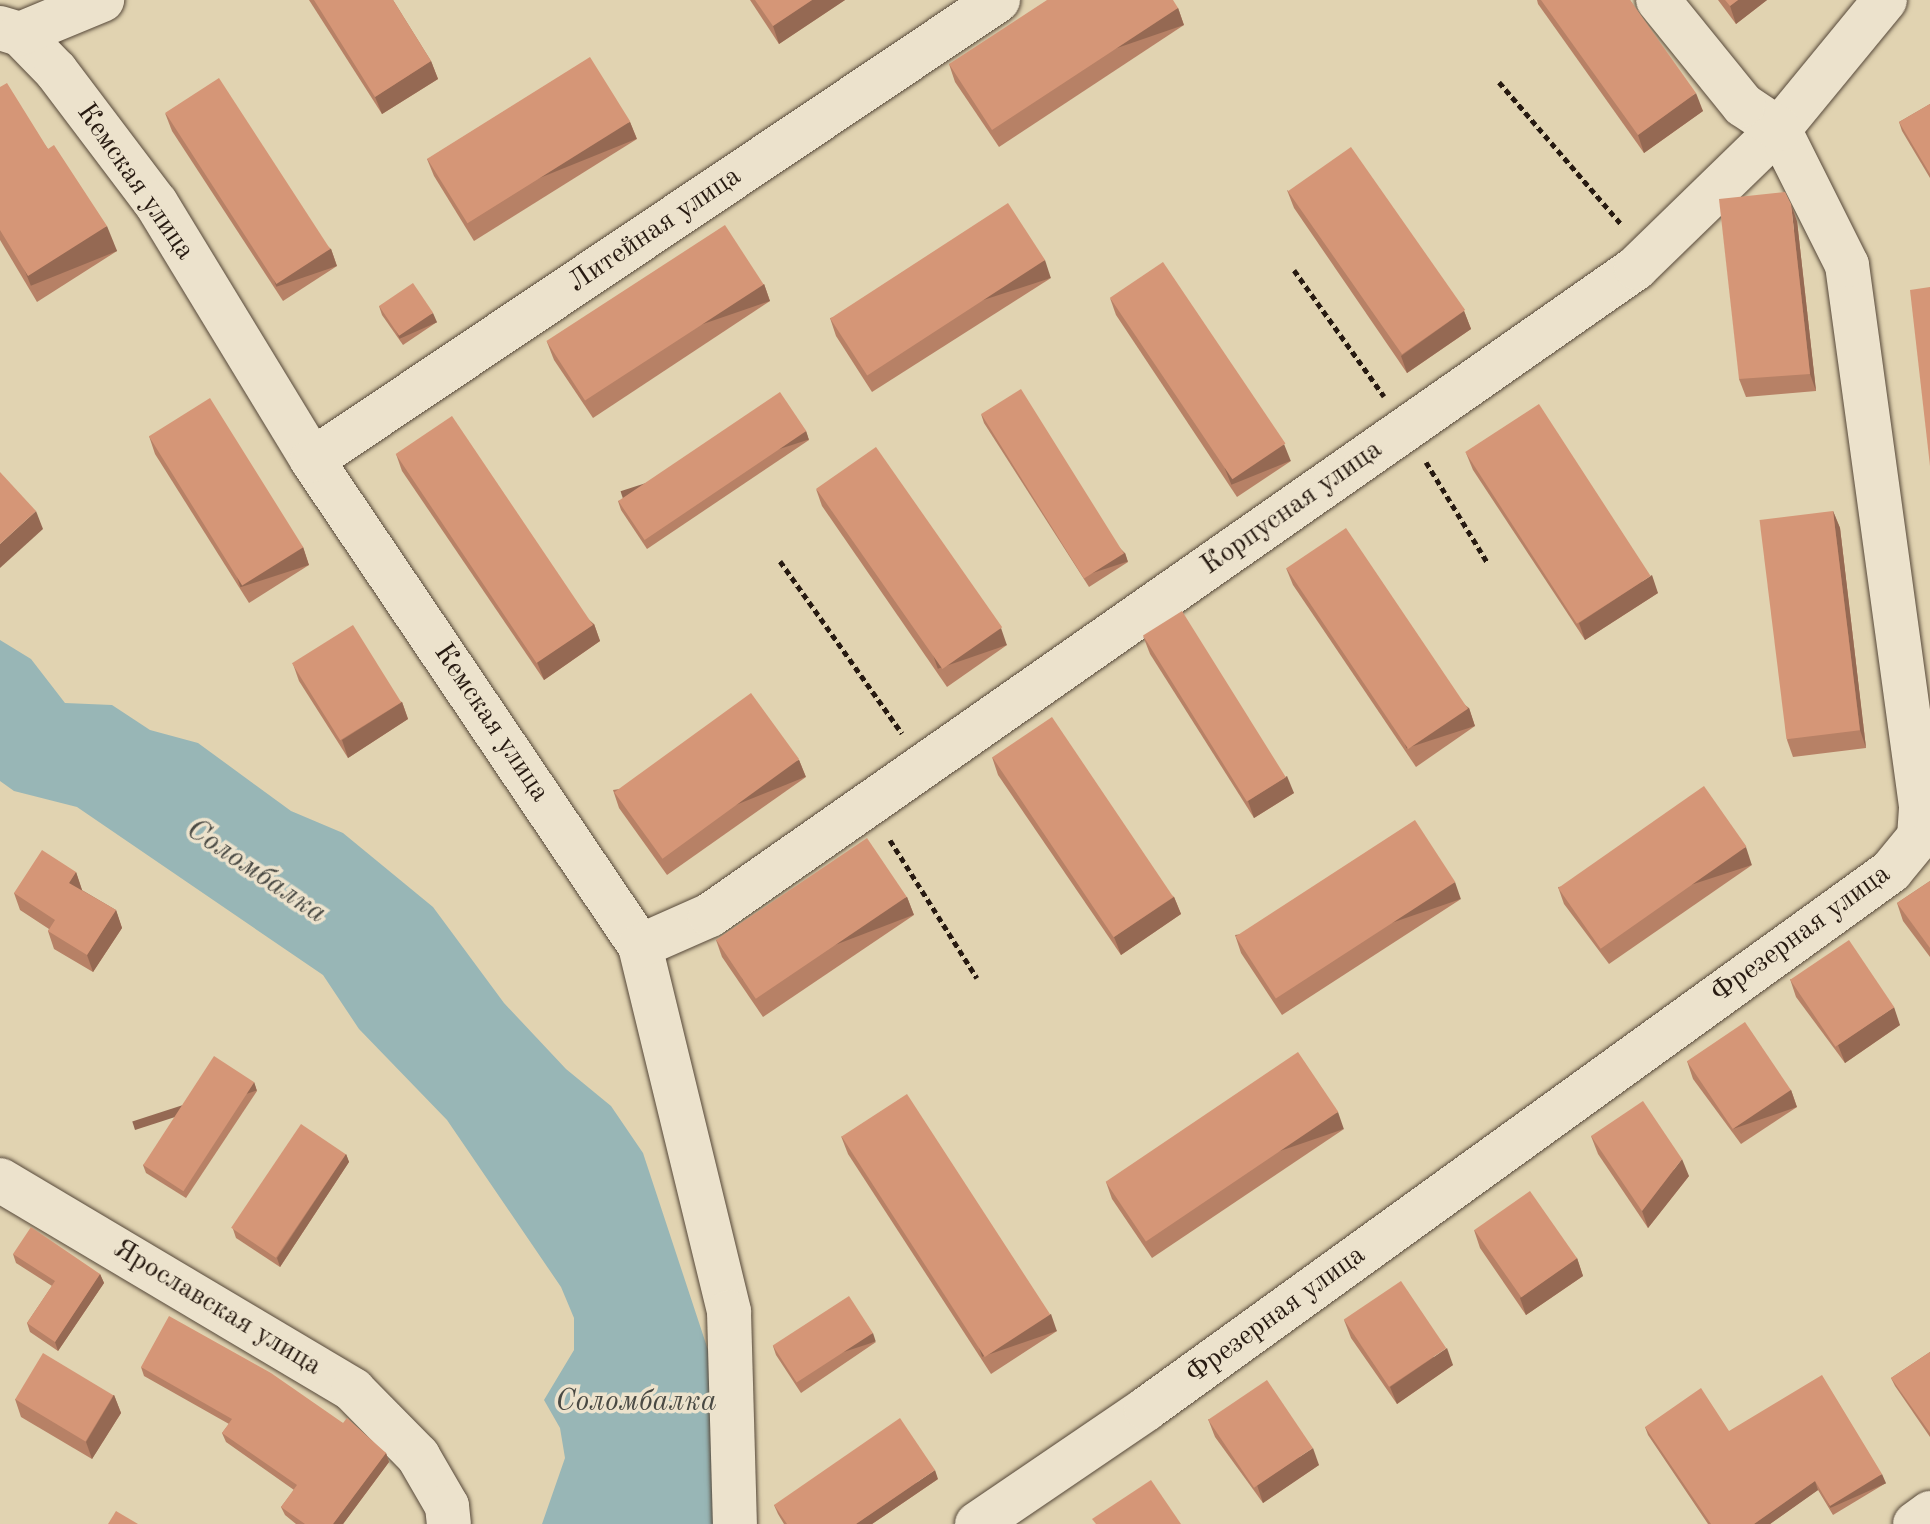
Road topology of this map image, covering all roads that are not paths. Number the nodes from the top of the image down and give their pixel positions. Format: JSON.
{"nodes":[{"id":1,"x":102,"y":0,"type":"edge"},
{"id":2,"x":1658,"y":0,"type":"edge"},
{"id":3,"x":1885,"y":0,"type":"edge"},
{"id":4,"x":990,"y":2,"type":"edge"},
{"id":5,"x":10,"y":31,"type":"edge"},
{"id":6,"x":1779,"y":129,"type":"junction"},
{"id":7,"x":312,"y":460,"type":"junction"},
{"id":8,"x":640,"y":946,"type":"junction"},
{"id":9,"x":0,"y":1180,"type":"edge"},
{"id":10,"x":1930,"y":1513,"type":"edge"},
{"id":11,"x":449,"y":1524,"type":"edge"},
{"id":12,"x":735,"y":1524,"type":"edge"},
{"id":13,"x":977,"y":1524,"type":"edge"},
{"id":14,"x":1915,"y":1524,"type":"edge"}],
"edges":[{"from":1,"to":5,"type":"street"},
{"from":2,"to":6,"type":"street","name":"Фрезерная улица"},
{"from":3,"to":6,"type":"street","name":"Корпусная улица"},
{"from":4,"to":7,"type":"street","name":"Литейная улица"},
{"from":5,"to":7,"type":"street","name":"Кемская улица"},
{"from":6,"to":8,"type":"street","name":"Корпусная улица"},
{"from":6,"to":13,"type":"street","name":"Фрезерная улица"},
{"from":7,"to":8,"type":"street","name":"Кемская улица"},
{"from":8,"to":12,"type":"street","name":"Кемская улица"},
{"from":9,"to":11,"type":"street","name":"Ярославская улица"},
{"from":10,"to":14,"type":"street"}]}
